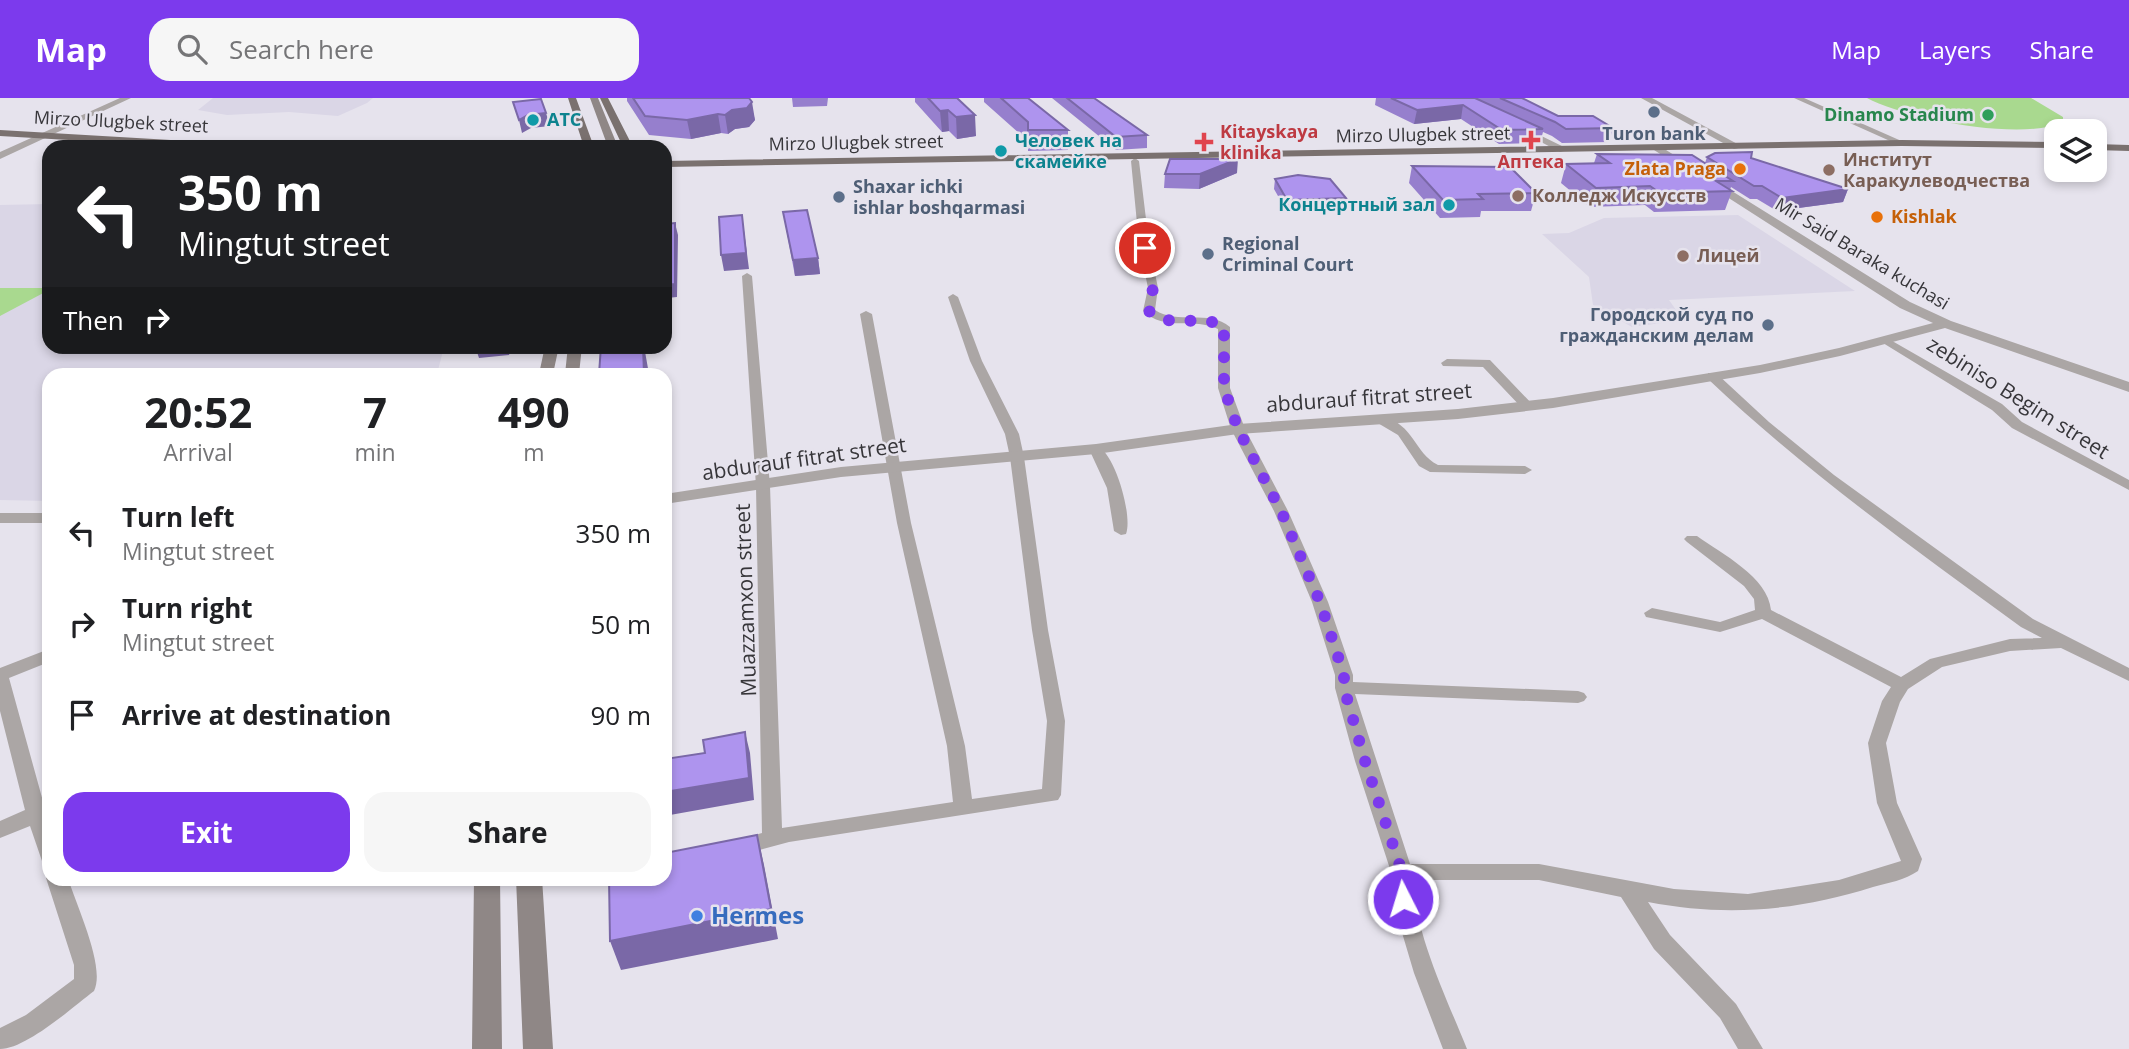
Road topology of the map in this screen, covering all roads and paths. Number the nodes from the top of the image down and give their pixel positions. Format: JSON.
{"nodes":[{"id":1,"x":127,"y":98,"type":"edge"},
{"id":2,"x":572,"y":98,"type":"edge"},
{"id":3,"x":582,"y":98,"type":"edge"},
{"id":4,"x":594,"y":98,"type":"edge"},
{"id":5,"x":604,"y":98,"type":"edge"},
{"id":6,"x":1645,"y":98,"type":"edge"},
{"id":7,"x":1798,"y":98,"type":"edge"},
{"id":8,"x":1514,"y":124,"type":"edge"},
{"id":9,"x":0,"y":133,"type":"edge"},
{"id":10,"x":46,"y":135,"type":"junction"},
{"id":11,"x":0,"y":139,"type":"edge"},
{"id":12,"x":35,"y":140,"type":"junction"},
{"id":13,"x":42,"y":140,"type":"edge"},
{"id":14,"x":126,"y":140,"type":"edge"},
{"id":15,"x":587,"y":140,"type":"edge"},
{"id":16,"x":597,"y":140,"type":"edge"},
{"id":17,"x":610,"y":140,"type":"edge"},
{"id":18,"x":623,"y":140,"type":"edge"},
{"id":19,"x":1902,"y":143,"type":"junction"},
{"id":20,"x":1738,"y":147,"type":"junction"},
{"id":21,"x":1658,"y":148,"type":"junction"},
{"id":22,"x":2044,"y":148,"type":"edge"},
{"id":23,"x":2044,"y":148,"type":"edge"},
{"id":24,"x":2107,"y":149,"type":"edge"},
{"id":25,"x":1563,"y":150,"type":"junction"},
{"id":26,"x":2129,"y":150,"type":"edge"},
{"id":27,"x":1669,"y":155,"type":"junction"},
{"id":28,"x":0,"y":156,"type":"edge"},
{"id":29,"x":1135,"y":161,"type":"junction"},
{"id":30,"x":672,"y":164,"type":"edge"},
{"id":31,"x":672,"y":170,"type":"edge"},
{"id":32,"x":747,"y":276,"type":"dead end"},
{"id":33,"x":953,"y":297,"type":"dead end"},
{"id":34,"x":866,"y":314,"type":"dead end"},
{"id":35,"x":1945,"y":324,"type":"junction"},
{"id":36,"x":1887,"y":341,"type":"junction"},
{"id":37,"x":1447,"y":363,"type":"dead end"},
{"id":38,"x":1712,"y":376,"type":"junction"},
{"id":39,"x":2129,"y":387,"type":"edge"},
{"id":40,"x":1528,"y":406,"type":"junction"},
{"id":41,"x":1381,"y":419,"type":"junction"},
{"id":42,"x":1238,"y":429,"type":"junction"},
{"id":43,"x":1096,"y":449,"type":"junction"},
{"id":44,"x":1017,"y":457,"type":"junction"},
{"id":45,"x":896,"y":467,"type":"junction"},
{"id":46,"x":1525,"y":470,"type":"dead end"},
{"id":47,"x":763,"y":486,"type":"junction"},
{"id":48,"x":2129,"y":486,"type":"edge"},
{"id":49,"x":672,"y":498,"type":"edge"},
{"id":50,"x":0,"y":518,"type":"edge"},
{"id":51,"x":42,"y":518,"type":"edge"},
{"id":52,"x":1121,"y":531,"type":"dead end"},
{"id":53,"x":1692,"y":539,"type":"dead end"},
{"id":54,"x":1652,"y":613,"type":"dead end"},
{"id":55,"x":1763,"y":613,"type":"junction"},
{"id":56,"x":2062,"y":642,"type":"junction"},
{"id":57,"x":42,"y":658,"type":"edge"},
{"id":58,"x":2129,"y":675,"type":"edge"},
{"id":59,"x":0,"y":676,"type":"edge"},
{"id":60,"x":1902,"y":685,"type":"junction"},
{"id":61,"x":1344,"y":688,"type":"junction"},
{"id":62,"x":1578,"y":697,"type":"dead end"},
{"id":63,"x":963,"y":807,"type":"junction"},
{"id":64,"x":36,"y":814,"type":"junction"},
{"id":65,"x":0,"y":830,"type":"edge"},
{"id":66,"x":42,"y":833,"type":"edge"},
{"id":67,"x":772,"y":840,"type":"junction"},
{"id":68,"x":718,"y":853,"type":"edge"},
{"id":69,"x":1402,"y":872,"type":"junction"},
{"id":70,"x":60,"y":886,"type":"edge"},
{"id":71,"x":487,"y":886,"type":"edge"},
{"id":72,"x":529,"y":886,"type":"edge"},
{"id":73,"x":1628,"y":889,"type":"junction"},
{"id":74,"x":0,"y":1040,"type":"edge"},
{"id":75,"x":487,"y":1049,"type":"edge"},
{"id":76,"x":538,"y":1049,"type":"edge"},
{"id":77,"x":1455,"y":1049,"type":"edge"},
{"id":78,"x":1751,"y":1049,"type":"edge"}],
"edges":[{"from":1,"to":10,"type":"street"},
{"from":2,"to":15,"type":"main road"},
{"from":3,"to":16,"type":"main road"},
{"from":4,"to":17,"type":"main road"},
{"from":5,"to":18,"type":"main road"},
{"from":6,"to":20,"type":"street"},
{"from":7,"to":19,"type":"street"},
{"from":8,"to":25,"type":"street"},
{"from":9,"to":10,"type":"main road","name":"Mirzo Ulugbek street"},
{"from":10,"to":12,"type":"street"},
{"from":10,"to":14,"type":"main road","name":"Mirzo Ulugbek street"},
{"from":11,"to":12,"type":"main road","name":"Mirzo Ulugbek street"},
{"from":12,"to":13,"type":"main road","name":"Mirzo Ulugbek street"},
{"from":12,"to":28,"type":"street"},
{"from":19,"to":20,"type":"main road","name":"Mirzo Ulugbek street"},
{"from":19,"to":22,"type":"main road","name":"Mirzo Ulugbek street"},
{"from":20,"to":21,"type":"main road","name":"Mirzo Ulugbek street"},
{"from":21,"to":25,"type":"main road","name":"Mirzo Ulugbek street"},
{"from":21,"to":27,"type":"street","name":"Mir Said Baraka kuchasi"},
{"from":23,"to":27,"type":"main road","name":"Mirzo Ulugbek street"},
{"from":24,"to":26,"type":"main road"},
{"from":25,"to":30,"type":"main road","name":"Mirzo Ulugbek street"},
{"from":27,"to":29,"type":"main road","name":"Mirzo Ulugbek street"},
{"from":27,"to":35,"type":"street","name":"Mir Said Baraka kuchasi"},
{"from":29,"to":31,"type":"main road","name":"Mirzo Ulugbek street"},
{"from":29,"to":42,"type":"street"},
{"from":32,"to":47,"type":"street","name":"Muazzamxon street"},
{"from":33,"to":44,"type":"street"},
{"from":34,"to":45,"type":"street"},
{"from":35,"to":36,"type":"street","name":"abdurauf fitrat street"},
{"from":35,"to":39,"type":"street","name":"Mir Said Baraka kuchasi"},
{"from":36,"to":38,"type":"street","name":"abdurauf fitrat street"},
{"from":36,"to":48,"type":"street","name":"zebiniso Begim street"},
{"from":37,"to":40,"type":"street"},
{"from":38,"to":40,"type":"street","name":"abdurauf fitrat street"},
{"from":38,"to":56,"type":"street"},
{"from":40,"to":41,"type":"street","name":"abdurauf fitrat street"},
{"from":41,"to":42,"type":"street","name":"abdurauf fitrat street"},
{"from":41,"to":46,"type":"street"},
{"from":42,"to":43,"type":"street","name":"abdurauf fitrat street"},
{"from":42,"to":61,"type":"street"},
{"from":43,"to":44,"type":"street","name":"abdurauf fitrat street"},
{"from":43,"to":52,"type":"street"},
{"from":44,"to":45,"type":"street","name":"abdurauf fitrat street"},
{"from":44,"to":63,"type":"street"},
{"from":45,"to":47,"type":"street","name":"abdurauf fitrat street"},
{"from":45,"to":63,"type":"street"},
{"from":47,"to":49,"type":"street","name":"abdurauf fitrat street"},
{"from":47,"to":67,"type":"street","name":"Muazzamxon street"},
{"from":50,"to":51,"type":"street"},
{"from":53,"to":55,"type":"street"},
{"from":54,"to":55,"type":"street"},
{"from":55,"to":60,"type":"street"},
{"from":56,"to":58,"type":"street"},
{"from":56,"to":60,"type":"street"},
{"from":57,"to":59,"type":"street"},
{"from":59,"to":64,"type":"street"},
{"from":60,"to":73,"type":"street"},
{"from":61,"to":62,"type":"street"},
{"from":61,"to":69,"type":"street"},
{"from":63,"to":67,"type":"street"},
{"from":64,"to":65,"type":"street"},
{"from":64,"to":66,"type":"street"},
{"from":67,"to":68,"type":"street"},
{"from":69,"to":73,"type":"street"},
{"from":69,"to":77,"type":"street"},
{"from":70,"to":74,"type":"street"},
{"from":71,"to":75,"type":"main road"},
{"from":72,"to":76,"type":"main road"},
{"from":73,"to":78,"type":"street"}]}
